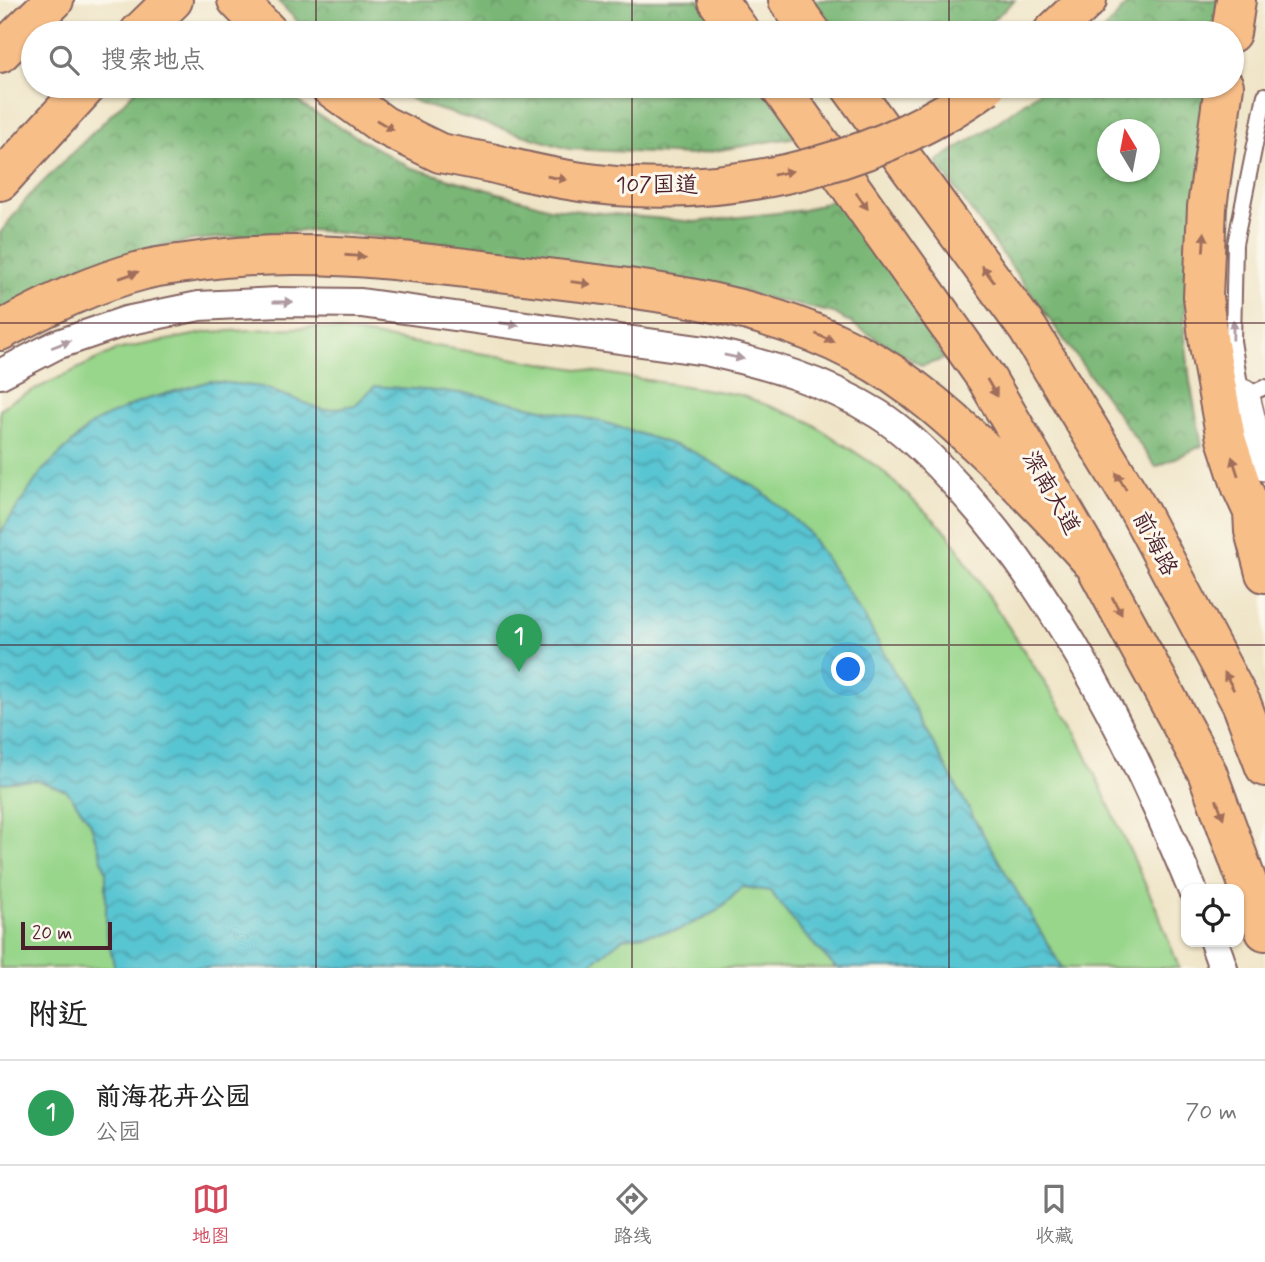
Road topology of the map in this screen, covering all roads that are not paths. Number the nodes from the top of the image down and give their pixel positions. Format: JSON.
{"nodes":[{"id":1,"x":54,"y":0,"type":"edge"},
{"id":2,"x":173,"y":0,"type":"edge"},
{"id":3,"x":237,"y":0,"type":"edge"},
{"id":4,"x":716,"y":0,"type":"edge"},
{"id":5,"x":788,"y":0,"type":"edge"},
{"id":6,"x":1087,"y":0,"type":"edge"},
{"id":7,"x":1236,"y":0,"type":"edge"},
{"id":8,"x":33,"y":21,"type":"edge"},
{"id":9,"x":151,"y":21,"type":"edge"},
{"id":10,"x":257,"y":21,"type":"edge"},
{"id":11,"x":732,"y":21,"type":"edge"},
{"id":12,"x":803,"y":21,"type":"edge"},
{"id":13,"x":1065,"y":21,"type":"edge"},
{"id":14,"x":1233,"y":21,"type":"edge"},
{"id":15,"x":21,"y":32,"type":"edge"},
{"id":16,"x":0,"y":53,"type":"edge"},
{"id":17,"x":1265,"y":95,"type":"edge"},
{"id":18,"x":76,"y":98,"type":"edge"},
{"id":19,"x":346,"y":98,"type":"edge"},
{"id":20,"x":788,"y":98,"type":"edge"},
{"id":21,"x":859,"y":98,"type":"edge"},
{"id":22,"x":966,"y":98,"type":"edge"},
{"id":23,"x":1222,"y":98,"type":"edge"},
{"id":24,"x":0,"y":181,"type":"edge"},
{"id":25,"x":0,"y":331,"type":"edge"},
{"id":26,"x":0,"y":374,"type":"edge"},
{"id":27,"x":1242,"y":397,"type":"edge"},
{"id":28,"x":1265,"y":463,"type":"edge"},
{"id":29,"x":1259,"y":542,"type":"edge"},
{"id":30,"x":1095,"y":565,"type":"junction"},
{"id":31,"x":1265,"y":573,"type":"edge"},
{"id":32,"x":1265,"y":767,"type":"edge"},
{"id":33,"x":1190,"y":884,"type":"edge"},
{"id":34,"x":1265,"y":931,"type":"edge"},
{"id":35,"x":1216,"y":947,"type":"edge"},
{"id":36,"x":1223,"y":968,"type":"edge"}],
"edges":[{"from":1,"to":8,"type":"main road"},
{"from":2,"to":9,"type":"main road"},
{"from":3,"to":10,"type":"main road"},
{"from":4,"to":11,"type":"main road"},
{"from":5,"to":12,"type":"main road"},
{"from":6,"to":13,"type":"main road"},
{"from":7,"to":14,"type":"main road"},
{"from":15,"to":16,"type":"main road"},
{"from":27,"to":17,"type":"lane","one_way":true},
{"from":18,"to":24,"type":"main road"},
{"from":19,"to":22,"type":"main road","name":"107国道","one_way":true,"bridge":true},
{"from":20,"to":30,"type":"main road","name":"深南大道","one_way":true},
{"from":32,"to":21,"type":"main road","name":"前海路","one_way":true},
{"from":27,"to":23,"type":"main road","one_way":true},
{"from":25,"to":30,"type":"main road","one_way":true},
{"from":26,"to":33,"type":"street","one_way":true},
{"from":27,"to":28,"type":"street"},
{"from":29,"to":27,"type":"main road","one_way":true},
{"from":29,"to":31,"type":"main road"},
{"from":30,"to":34,"type":"main road","name":"深南大道","one_way":true},
{"from":35,"to":36,"type":"street"}]}
